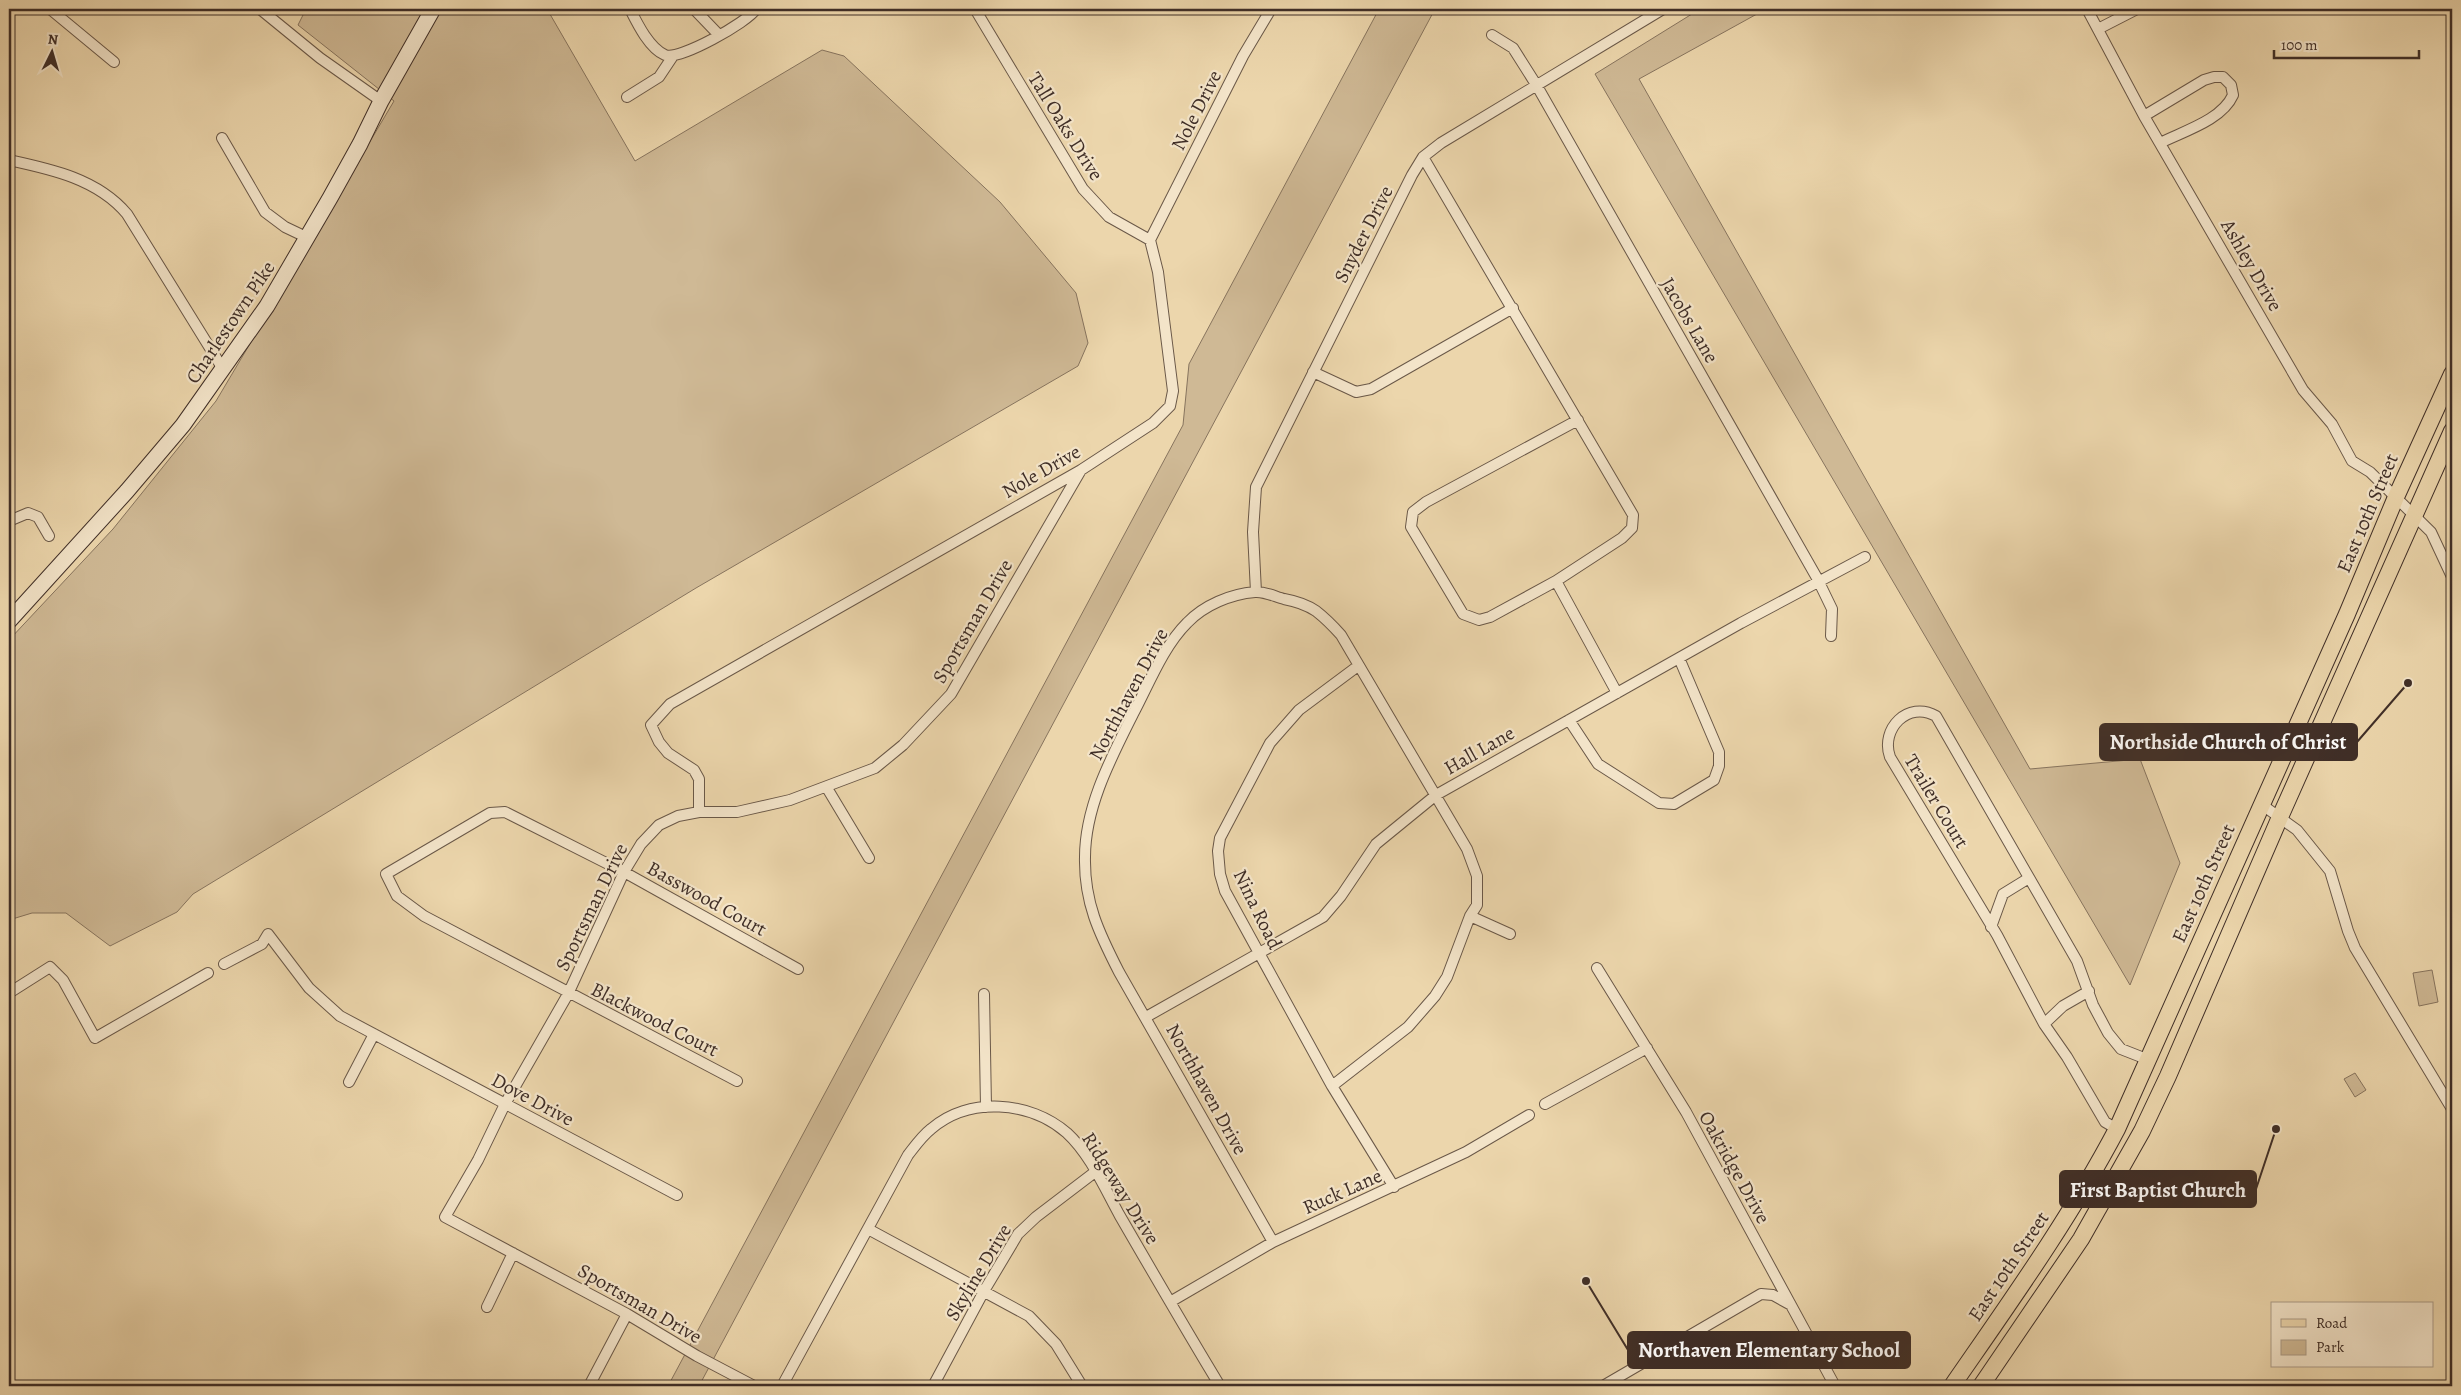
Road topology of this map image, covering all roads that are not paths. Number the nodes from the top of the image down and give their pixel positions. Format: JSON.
{"nodes":[{"id":1,"x":50,"y":9,"type":"edge"},
{"id":2,"x":260,"y":9,"type":"edge"},
{"id":3,"x":433,"y":9,"type":"edge"},
{"id":4,"x":630,"y":9,"type":"edge"},
{"id":5,"x":694,"y":9,"type":"edge"},
{"id":6,"x":756,"y":9,"type":"edge"},
{"id":7,"x":974,"y":9,"type":"edge"},
{"id":8,"x":1271,"y":9,"type":"edge"},
{"id":9,"x":1663,"y":9,"type":"edge"},
{"id":10,"x":2087,"y":9,"type":"edge"},
{"id":11,"x":2137,"y":9,"type":"edge"},
{"id":12,"x":2098,"y":29,"type":"junction"},
{"id":13,"x":718,"y":34,"type":"junction"},
{"id":14,"x":1492,"y":35,"type":"dead end"},
{"id":15,"x":672,"y":56,"type":"junction"},
{"id":16,"x":114,"y":62,"type":"dead end"},
{"id":17,"x":1537,"y":86,"type":"junction"},
{"id":18,"x":627,"y":97,"type":"dead end"},
{"id":19,"x":380,"y":101,"type":"junction"},
{"id":20,"x":2144,"y":116,"type":"junction"},
{"id":21,"x":222,"y":138,"type":"dead end"},
{"id":22,"x":2160,"y":143,"type":"junction"},
{"id":23,"x":1423,"y":158,"type":"junction"},
{"id":24,"x":9,"y":160,"type":"edge"},
{"id":25,"x":306,"y":237,"type":"junction"},
{"id":26,"x":1150,"y":240,"type":"junction"},
{"id":27,"x":1514,"y":308,"type":"junction"},
{"id":28,"x":223,"y":369,"type":"junction"},
{"id":29,"x":1313,"y":372,"type":"junction"},
{"id":30,"x":2452,"y":374,"type":"edge"},
{"id":31,"x":2449,"y":392,"type":"edge"},
{"id":32,"x":1578,"y":420,"type":"junction"},
{"id":33,"x":2452,"y":431,"type":"edge"},
{"id":34,"x":1080,"y":470,"type":"junction"},
{"id":35,"x":2396,"y":498,"type":"junction"},
{"id":36,"x":2414,"y":518,"type":"junction"},
{"id":37,"x":9,"y":521,"type":"edge"},
{"id":38,"x":48,"y":536,"type":"dead end"},
{"id":39,"x":1865,"y":557,"type":"dead end"},
{"id":40,"x":2452,"y":577,"type":"edge"},
{"id":41,"x":1556,"y":581,"type":"junction"},
{"id":42,"x":1819,"y":582,"type":"junction"},
{"id":43,"x":1256,"y":592,"type":"junction"},
{"id":44,"x":9,"y":621,"type":"edge"},
{"id":45,"x":1831,"y":636,"type":"dead end"},
{"id":46,"x":1679,"y":658,"type":"junction"},
{"id":47,"x":1358,"y":666,"type":"junction"},
{"id":48,"x":1617,"y":692,"type":"junction"},
{"id":49,"x":1569,"y":720,"type":"junction"},
{"id":50,"x":827,"y":788,"type":"junction"},
{"id":51,"x":1436,"y":796,"type":"junction"},
{"id":52,"x":2262,"y":804,"type":"junction"},
{"id":53,"x":699,"y":812,"type":"junction"},
{"id":54,"x":2280,"y":817,"type":"junction"},
{"id":55,"x":869,"y":858,"type":"dead end"},
{"id":56,"x":624,"y":872,"type":"junction"},
{"id":57,"x":386,"y":874,"type":"joint"},
{"id":58,"x":2029,"y":878,"type":"junction"},
{"id":59,"x":1470,"y":916,"type":"junction"},
{"id":60,"x":1991,"y":927,"type":"junction"},
{"id":61,"x":1510,"y":934,"type":"dead end"},
{"id":62,"x":1259,"y":954,"type":"junction"},
{"id":63,"x":224,"y":964,"type":"dead end"},
{"id":64,"x":1598,"y":968,"type":"dead end"},
{"id":65,"x":798,"y":969,"type":"dead end"},
{"id":66,"x":208,"y":973,"type":"dead end"},
{"id":67,"x":2089,"y":991,"type":"junction"},
{"id":68,"x":9,"y":993,"type":"edge"},
{"id":69,"x":568,"y":994,"type":"junction"},
{"id":70,"x":984,"y":994,"type":"dead end"},
{"id":71,"x":1146,"y":1017,"type":"junction"},
{"id":72,"x":2044,"y":1024,"type":"junction"},
{"id":73,"x":374,"y":1034,"type":"junction"},
{"id":74,"x":1647,"y":1048,"type":"junction"},
{"id":75,"x":2149,"y":1060,"type":"junction"},
{"id":76,"x":737,"y":1081,"type":"dead end"},
{"id":77,"x":349,"y":1082,"type":"dead end"},
{"id":78,"x":1332,"y":1086,"type":"junction"},
{"id":79,"x":505,"y":1104,"type":"junction"},
{"id":80,"x":1545,"y":1104,"type":"dead end"},
{"id":81,"x":986,"y":1106,"type":"junction"},
{"id":82,"x":2452,"y":1109,"type":"edge"},
{"id":83,"x":1530,"y":1115,"type":"dead end"},
{"id":84,"x":2117,"y":1129,"type":"junction"},
{"id":85,"x":2101,"y":1159,"type":"junction"},
{"id":86,"x":2121,"y":1171,"type":"junction"},
{"id":87,"x":1095,"y":1172,"type":"junction"},
{"id":88,"x":1394,"y":1187,"type":"junction"},
{"id":89,"x":677,"y":1195,"type":"dead end"},
{"id":90,"x":868,"y":1229,"type":"junction"},
{"id":91,"x":1273,"y":1242,"type":"junction"},
{"id":92,"x":513,"y":1253,"type":"junction"},
{"id":93,"x":984,"y":1290,"type":"junction"},
{"id":94,"x":1170,"y":1302,"type":"junction"},
{"id":95,"x":1792,"y":1306,"type":"junction"},
{"id":96,"x":487,"y":1307,"type":"dead end"},
{"id":97,"x":627,"y":1314,"type":"junction"},
{"id":98,"x":589,"y":1386,"type":"edge"},
{"id":99,"x":754,"y":1386,"type":"edge"},
{"id":100,"x":782,"y":1386,"type":"edge"},
{"id":101,"x":933,"y":1386,"type":"edge"},
{"id":102,"x":1082,"y":1386,"type":"edge"},
{"id":103,"x":1220,"y":1386,"type":"edge"},
{"id":104,"x":1603,"y":1386,"type":"edge"},
{"id":105,"x":1835,"y":1386,"type":"edge"},
{"id":106,"x":1952,"y":1386,"type":"edge"},
{"id":107,"x":1981,"y":1386,"type":"edge"}],
"edges":[{"from":1,"to":16,"type":"street"},
{"from":2,"to":19,"type":"street"},
{"from":3,"to":19,"type":"street","name":"Charlestown Pike"},
{"from":4,"to":15,"type":"street"},
{"from":5,"to":13,"type":"street"},
{"from":6,"to":13,"type":"street"},
{"from":7,"to":26,"type":"street","name":"Tall Oaks Drive"},
{"from":8,"to":26,"type":"street","name":"Nole Drive"},
{"from":9,"to":17,"type":"street","name":"Snyder Drive"},
{"from":10,"to":12,"type":"street","name":"Ashley Drive"},
{"from":11,"to":12,"type":"street"},
{"from":12,"to":20,"type":"street","name":"Ashley Drive"},
{"from":13,"to":15,"type":"street"},
{"from":14,"to":17,"type":"street","name":"Jacobs Lane"},
{"from":15,"to":18,"type":"street"},
{"from":17,"to":23,"type":"street","name":"Snyder Drive"},
{"from":17,"to":42,"type":"street","name":"Jacobs Lane"},
{"from":19,"to":25,"type":"street","name":"Charlestown Pike"},
{"from":20,"to":22,"type":"street","name":"Ashley Drive"},
{"from":20,"to":22,"type":"street"},
{"from":21,"to":25,"type":"street"},
{"from":22,"to":35,"type":"street","name":"Ashley Drive"},
{"from":23,"to":27,"type":"street"},
{"from":23,"to":29,"type":"street","name":"Snyder Drive"},
{"from":24,"to":28,"type":"street"},
{"from":25,"to":28,"type":"street","name":"Charlestown Pike"},
{"from":26,"to":34,"type":"street","name":"Nole Drive"},
{"from":27,"to":29,"type":"street"},
{"from":27,"to":32,"type":"street"},
{"from":28,"to":44,"type":"street","name":"Charlestown Pike"},
{"from":29,"to":43,"type":"street","name":"Snyder Drive"},
{"from":30,"to":31,"type":"main road","name":"East 10th Street"},
{"from":31,"to":35,"type":"main road","name":"East 10th Street"},
{"from":32,"to":41,"type":"street"},
{"from":32,"to":41,"type":"street"},
{"from":33,"to":36,"type":"main road"},
{"from":34,"to":50,"type":"street","name":"Sportsman Drive"},
{"from":34,"to":53,"type":"street","name":"Nole Drive"},
{"from":35,"to":36,"type":"street","name":"Ashley Drive"},
{"from":35,"to":52,"type":"main road","name":"East 10th Street"},
{"from":36,"to":40,"type":"street","name":"Ashley Drive"},
{"from":36,"to":54,"type":"main road"},
{"from":37,"to":38,"type":"street"},
{"from":39,"to":42,"type":"street","name":"Hall Lane"},
{"from":41,"to":48,"type":"street"},
{"from":42,"to":45,"type":"street","name":"Jacobs Lane"},
{"from":42,"to":46,"type":"street","name":"Hall Lane"},
{"from":43,"to":47,"type":"street","name":"Northhaven Drive"},
{"from":43,"to":71,"type":"street","name":"Northhaven Drive"},
{"from":46,"to":48,"type":"street","name":"Hall Lane"},
{"from":46,"to":49,"type":"street"},
{"from":47,"to":51,"type":"street","name":"Northhaven Drive"},
{"from":47,"to":62,"type":"street","name":"Nina Road"},
{"from":48,"to":49,"type":"street","name":"Hall Lane"},
{"from":49,"to":51,"type":"street","name":"Hall Lane"},
{"from":50,"to":53,"type":"street","name":"Sportsman Drive"},
{"from":50,"to":55,"type":"street"},
{"from":51,"to":59,"type":"street","name":"Northhaven Drive"},
{"from":51,"to":62,"type":"street","name":"Hall Lane"},
{"from":52,"to":54,"type":"street"},
{"from":52,"to":75,"type":"main road","name":"East 10th Street"},
{"from":53,"to":56,"type":"street","name":"Sportsman Drive"},
{"from":54,"to":82,"type":"street"},
{"from":54,"to":86,"type":"main road"},
{"from":56,"to":57,"type":"street","name":"Basswood Court"},
{"from":56,"to":65,"type":"street","name":"Basswood Court"},
{"from":56,"to":69,"type":"street","name":"Sportsman Drive"},
{"from":57,"to":69,"type":"street","name":"Blackwood Court"},
{"from":58,"to":60,"type":"street"},
{"from":58,"to":60,"type":"street","name":"Trailer Court"},
{"from":58,"to":67,"type":"street","name":"Trailer Court"},
{"from":59,"to":61,"type":"street"},
{"from":59,"to":78,"type":"street","name":"Northhaven Drive"},
{"from":60,"to":72,"type":"street","name":"Trailer Court"},
{"from":62,"to":71,"type":"street","name":"Hall Lane"},
{"from":62,"to":78,"type":"street","name":"Nina Road"},
{"from":63,"to":73,"type":"street","name":"Dove Drive"},
{"from":64,"to":74,"type":"street","name":"Oakridge Drive"},
{"from":66,"to":68,"type":"street"},
{"from":67,"to":72,"type":"street"},
{"from":67,"to":75,"type":"street","name":"Trailer Court"},
{"from":69,"to":76,"type":"street","name":"Blackwood Court"},
{"from":69,"to":79,"type":"street","name":"Sportsman Drive"},
{"from":70,"to":81,"type":"street"},
{"from":71,"to":91,"type":"street","name":"Northhaven Drive"},
{"from":72,"to":84,"type":"street","name":"Trailer Court"},
{"from":73,"to":77,"type":"street"},
{"from":73,"to":79,"type":"street","name":"Dove Drive"},
{"from":74,"to":80,"type":"street"},
{"from":74,"to":95,"type":"street","name":"Oakridge Drive"},
{"from":75,"to":84,"type":"main road","name":"East 10th Street"},
{"from":78,"to":88,"type":"street","name":"Nina Road"},
{"from":79,"to":89,"type":"street","name":"Dove Drive"},
{"from":79,"to":92,"type":"street","name":"Sportsman Drive"},
{"from":81,"to":87,"type":"street","name":"Ridgeway Drive"},
{"from":81,"to":90,"type":"street","name":"Ridgeway Drive"},
{"from":83,"to":88,"type":"street","name":"Ruck Lane"},
{"from":84,"to":85,"type":"main road","name":"East 10th Street"},
{"from":85,"to":86,"type":"street"},
{"from":85,"to":106,"type":"main road","name":"East 10th Street"},
{"from":86,"to":107,"type":"main road"},
{"from":87,"to":93,"type":"street","name":"Skyline Drive"},
{"from":87,"to":94,"type":"street","name":"Ridgeway Drive"},
{"from":88,"to":91,"type":"street","name":"Ruck Lane"},
{"from":90,"to":93,"type":"street"},
{"from":90,"to":100,"type":"street","name":"Ridgeway Drive"},
{"from":91,"to":94,"type":"street","name":"Ruck Lane"},
{"from":92,"to":96,"type":"street"},
{"from":92,"to":97,"type":"street","name":"Sportsman Drive"},
{"from":93,"to":101,"type":"street","name":"Skyline Drive"},
{"from":93,"to":102,"type":"street"},
{"from":94,"to":103,"type":"street","name":"Ridgeway Drive"},
{"from":95,"to":104,"type":"street"},
{"from":95,"to":105,"type":"street","name":"Oakridge Drive"},
{"from":97,"to":98,"type":"street"},
{"from":97,"to":99,"type":"street","name":"Sportsman Drive"}]}
